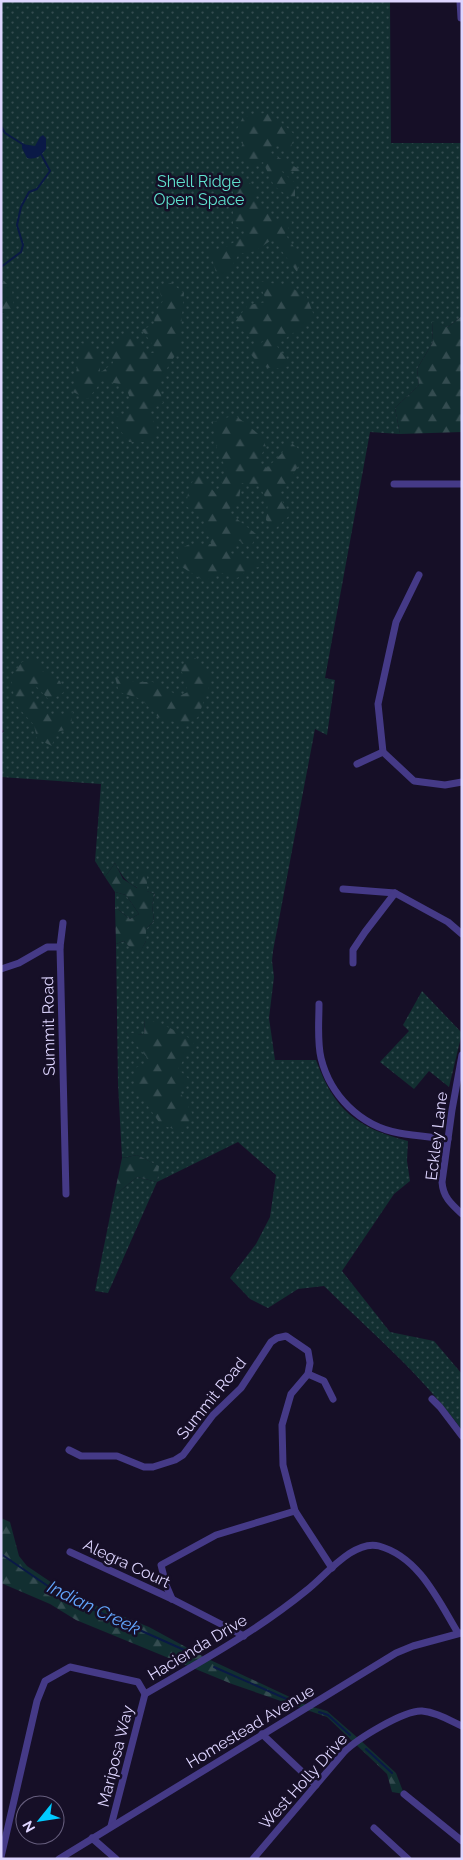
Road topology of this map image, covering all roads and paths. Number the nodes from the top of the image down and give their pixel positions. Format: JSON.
{"nodes":[{"id":1,"x":460,"y":1,"type":"edge"},
{"id":2,"x":461,"y":18,"type":"edge"},
{"id":3,"x":394,"y":484,"type":"dead end"},
{"id":4,"x":462,"y":484,"type":"edge"},
{"id":5,"x":419,"y":575,"type":"dead end"},
{"id":6,"x":383,"y":752,"type":"junction"},
{"id":7,"x":357,"y":764,"type":"dead end"},
{"id":8,"x":462,"y":782,"type":"edge"},
{"id":9,"x":343,"y":889,"type":"dead end"},
{"id":10,"x":395,"y":893,"type":"junction"},
{"id":11,"x":63,"y":924,"type":"dead end"},
{"id":12,"x":462,"y":934,"type":"edge"},
{"id":13,"x":60,"y":947,"type":"junction"},
{"id":14,"x":354,"y":964,"type":"dead end"},
{"id":15,"x":1,"y":969,"type":"edge"},
{"id":16,"x":319,"y":1004,"type":"dead end"},
{"id":17,"x":462,"y":1055,"type":"edge"},
{"id":18,"x":448,"y":1139,"type":"junction"},
{"id":19,"x":66,"y":1194,"type":"dead end"},
{"id":20,"x":462,"y":1214,"type":"edge"},
{"id":21,"x":308,"y":1374,"type":"junction"},
{"id":22,"x":432,"y":1399,"type":"dead end"},
{"id":23,"x":333,"y":1400,"type":"dead end"},
{"id":24,"x":462,"y":1436,"type":"edge"},
{"id":25,"x":69,"y":1450,"type":"dead end"},
{"id":26,"x":295,"y":1510,"type":"junction"},
{"id":27,"x":70,"y":1552,"type":"dead end"},
{"id":28,"x":332,"y":1568,"type":"junction"},
{"id":29,"x":172,"y":1599,"type":"junction"},
{"id":30,"x":460,"y":1633,"type":"edge"},
{"id":31,"x":244,"y":1636,"type":"junction"},
{"id":32,"x":145,"y":1694,"type":"junction"},
{"id":33,"x":462,"y":1726,"type":"edge"},
{"id":34,"x":262,"y":1734,"type":"junction"},
{"id":35,"x":316,"y":1785,"type":"junction"},
{"id":36,"x":404,"y":1794,"type":"dead end"},
{"id":37,"x":111,"y":1826,"type":"junction"},
{"id":38,"x":374,"y":1828,"type":"dead end"},
{"id":39,"x":92,"y":1838,"type":"junction"},
{"id":40,"x":462,"y":1841,"type":"edge"},
{"id":41,"x":1,"y":1858,"type":"edge"},
{"id":42,"x":59,"y":1859,"type":"edge"},
{"id":43,"x":116,"y":1859,"type":"edge"},
{"id":44,"x":253,"y":1859,"type":"edge"},
{"id":45,"x":408,"y":1859,"type":"edge"}],
"edges":[{"from":1,"to":2,"type":"street"},
{"from":3,"to":4,"type":"street"},
{"from":5,"to":6,"type":"street"},
{"from":6,"to":7,"type":"street"},
{"from":6,"to":8,"type":"street"},
{"from":9,"to":10,"type":"street"},
{"from":10,"to":12,"type":"street"},
{"from":10,"to":14,"type":"street"},
{"from":11,"to":13,"type":"street","name":"Summit Road"},
{"from":13,"to":15,"type":"street","name":"Summit Road"},
{"from":13,"to":19,"type":"street","name":"Summit Road"},
{"from":16,"to":18,"type":"street"},
{"from":17,"to":18,"type":"street","name":"Eckley Lane"},
{"from":18,"to":20,"type":"street","name":"Eckley Lane"},
{"from":21,"to":23,"type":"street"},
{"from":21,"to":25,"type":"street","name":"Summit Road"},
{"from":21,"to":26,"type":"street"},
{"from":22,"to":24,"type":"street"},
{"from":26,"to":28,"type":"street"},
{"from":26,"to":29,"type":"street"},
{"from":27,"to":29,"type":"street","name":"Alegra Court"},
{"from":28,"to":30,"type":"street","name":"Hacienda Drive"},
{"from":28,"to":31,"type":"street","name":"Hacienda Drive"},
{"from":29,"to":31,"type":"street","name":"Alegra Court"},
{"from":30,"to":34,"type":"street","name":"Homestead Avenue"},
{"from":31,"to":32,"type":"street","name":"Hacienda Drive"},
{"from":32,"to":37,"type":"street","name":"Mariposa Way"},
{"from":32,"to":41,"type":"street","name":"Hacienda Drive"},
{"from":33,"to":35,"type":"street","name":"West Holly Drive"},
{"from":34,"to":35,"type":"street"},
{"from":34,"to":37,"type":"street","name":"Homestead Avenue"},
{"from":35,"to":44,"type":"street","name":"West Holly Drive"},
{"from":36,"to":40,"type":"street"},
{"from":37,"to":39,"type":"street","name":"Homestead Avenue"},
{"from":38,"to":45,"type":"street"},
{"from":39,"to":42,"type":"street","name":"Homestead Avenue"},
{"from":39,"to":43,"type":"street"}]}
